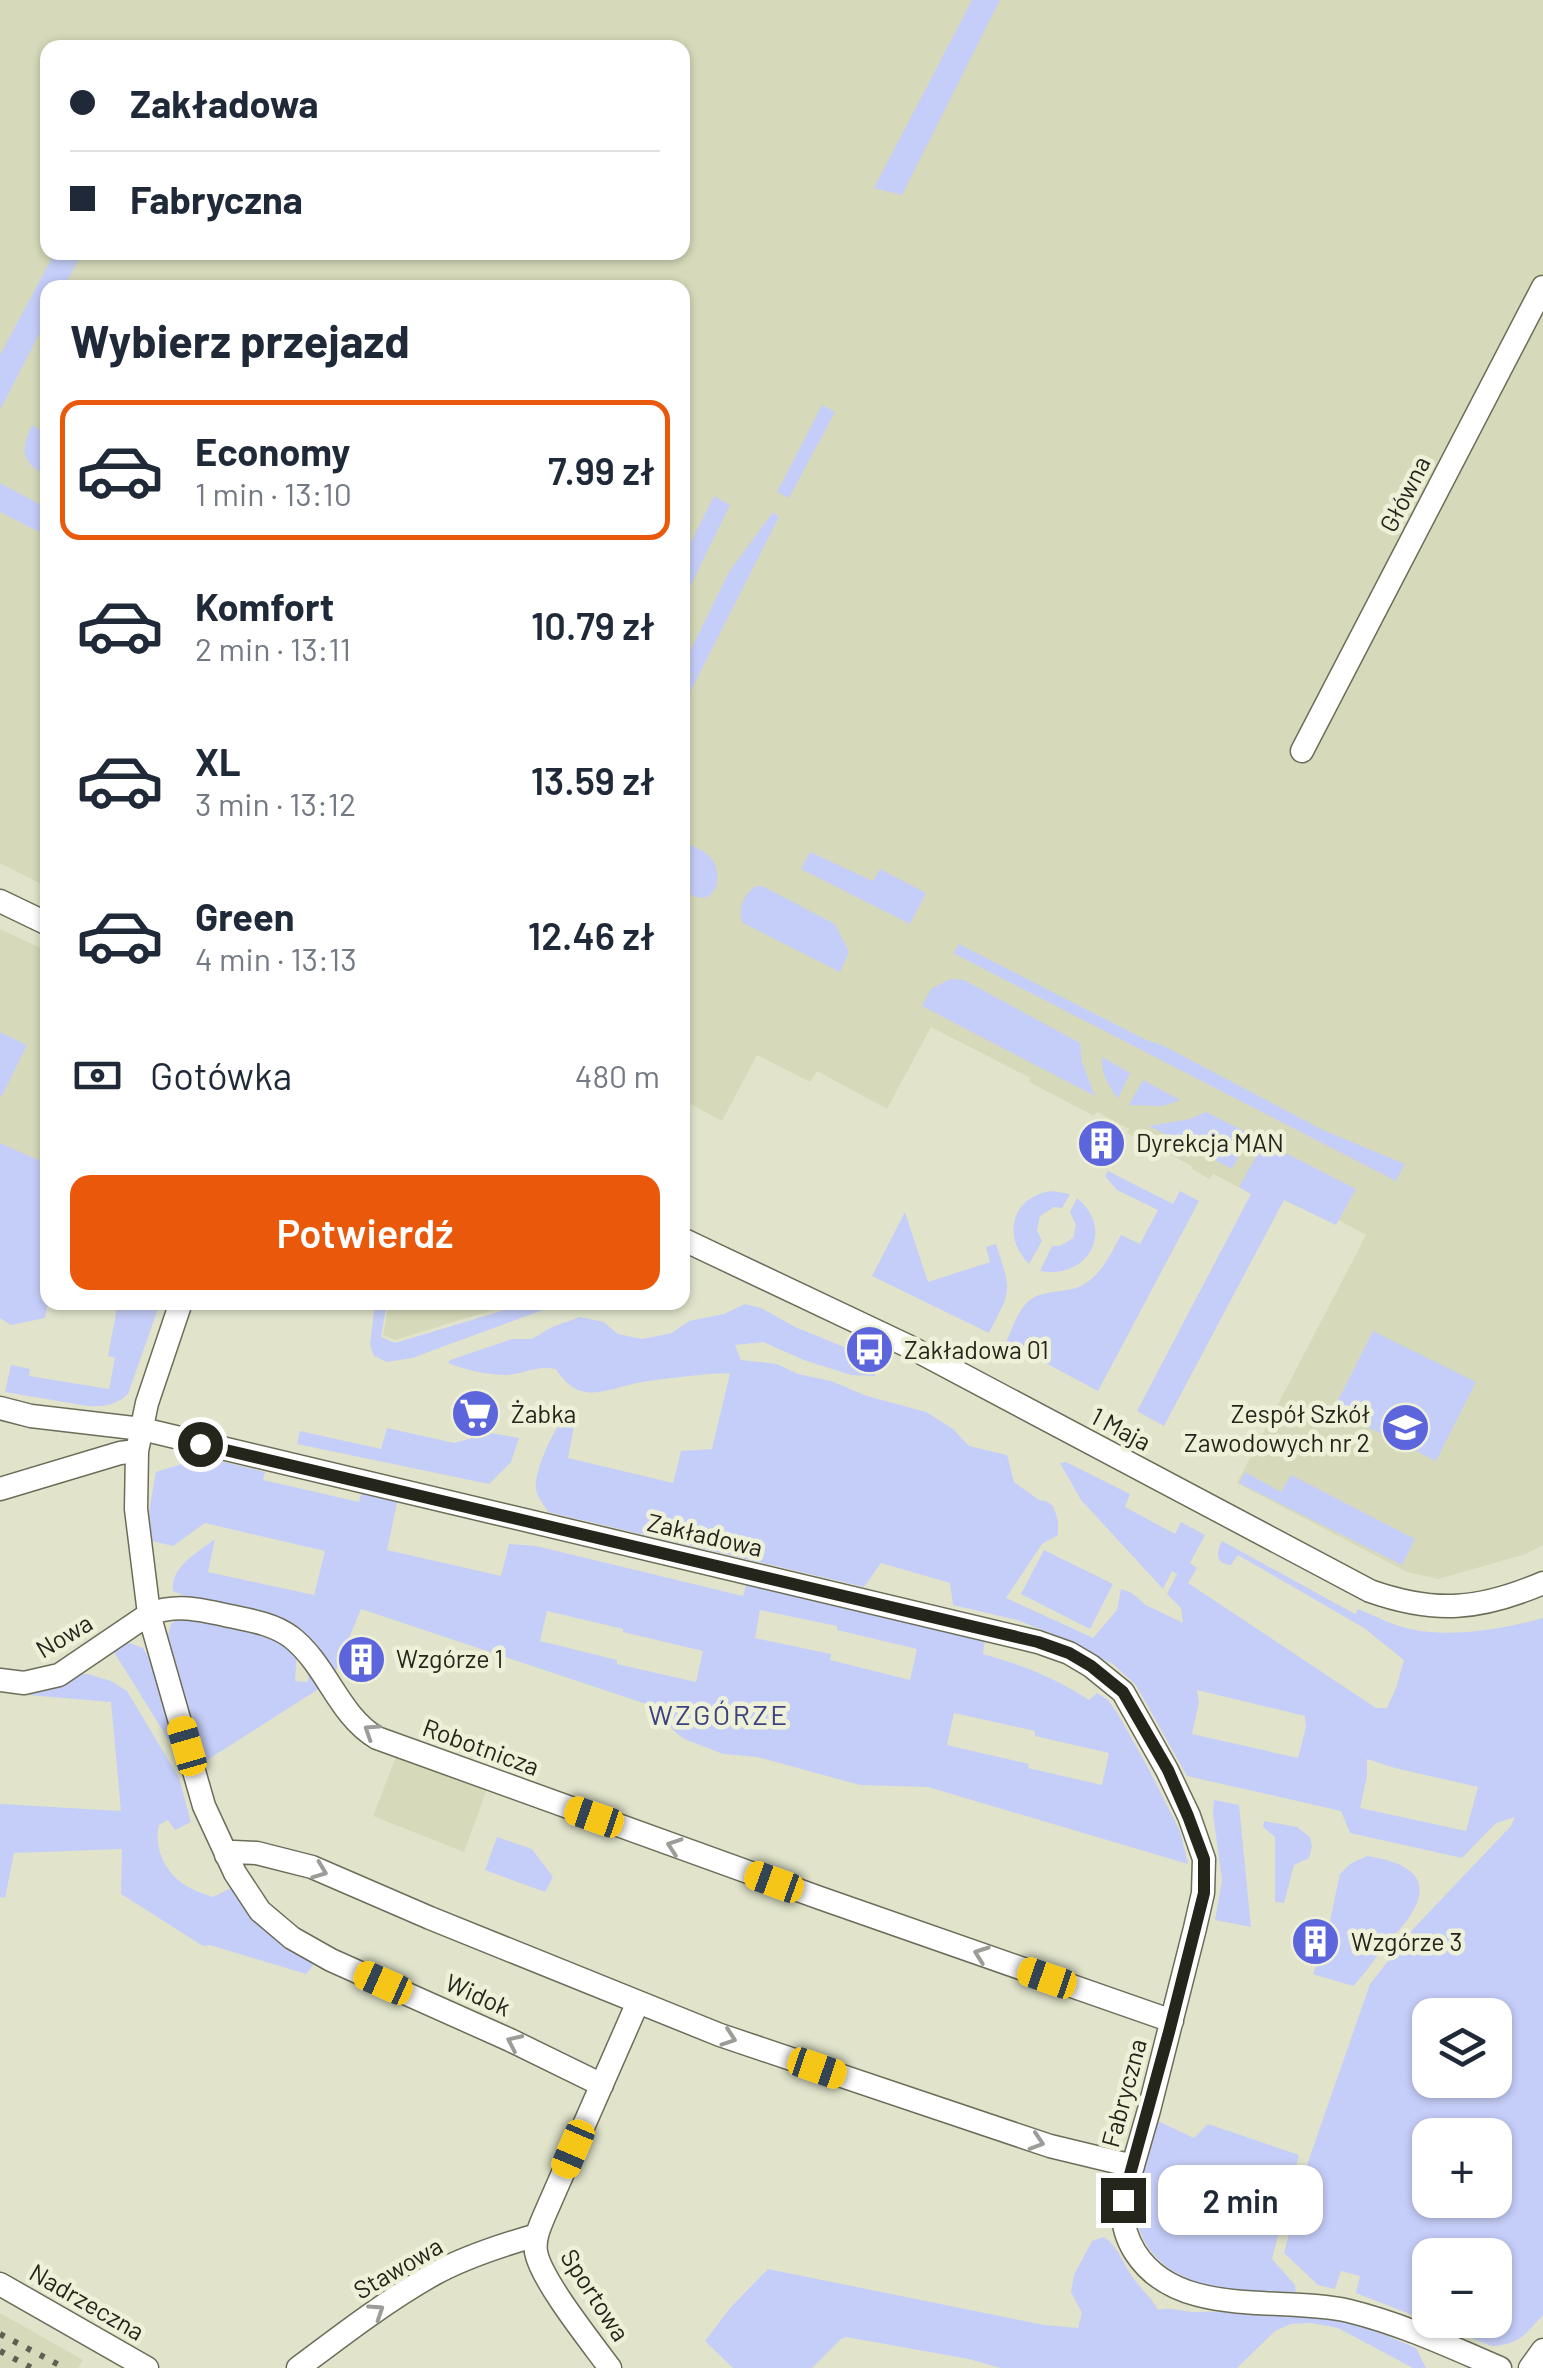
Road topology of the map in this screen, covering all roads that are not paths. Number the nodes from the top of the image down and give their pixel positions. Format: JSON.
{"nodes":[{"id":1,"x":1543,"y":288,"type":"edge"},
{"id":2,"x":1302,"y":751,"type":"dead end"},
{"id":3,"x":0,"y":901,"type":"edge"},
{"id":4,"x":40,"y":920,"type":"edge"},
{"id":5,"x":690,"y":1243,"type":"edge"},
{"id":6,"x":177,"y":1310,"type":"edge"},
{"id":7,"x":0,"y":1408,"type":"edge"},
{"id":8,"x":139,"y":1440,"type":"junction"},
{"id":9,"x":0,"y":1489,"type":"edge"},
{"id":10,"x":1543,"y":1583,"type":"edge"},
{"id":11,"x":149,"y":1614,"type":"junction"},
{"id":12,"x":0,"y":1680,"type":"edge"},
{"id":13,"x":1182,"y":1801,"type":"joint"},
{"id":14,"x":226,"y":1855,"type":"junction"},
{"id":15,"x":638,"y":2002,"type":"junction"},
{"id":16,"x":1172,"y":2022,"type":"junction"},
{"id":17,"x":602,"y":2086,"type":"junction"},
{"id":18,"x":1133,"y":2166,"type":"junction"},
{"id":19,"x":536,"y":2235,"type":"junction"},
{"id":20,"x":0,"y":2284,"type":"edge"},
{"id":21,"x":1543,"y":2350,"type":"edge"},
{"id":22,"x":147,"y":2368,"type":"edge"},
{"id":23,"x":298,"y":2368,"type":"edge"},
{"id":24,"x":610,"y":2368,"type":"edge"},
{"id":25,"x":1500,"y":2368,"type":"edge"},
{"id":26,"x":1530,"y":2368,"type":"edge"}],
"edges":[{"from":1,"to":2,"type":"street","name":"Główna"},
{"from":3,"to":4,"type":"street"},
{"from":5,"to":10,"type":"street","name":"1 Maja"},
{"from":6,"to":8,"type":"street","name":"Widok"},
{"from":7,"to":8,"type":"street","name":"Zakładowa"},
{"from":8,"to":9,"type":"street"},
{"from":8,"to":11,"type":"street","name":"Widok"},
{"from":8,"to":13,"type":"street","name":"Zakładowa"},
{"from":11,"to":12,"type":"street","name":"Nowa"},
{"from":11,"to":14,"type":"street","name":"Widok"},
{"from":16,"to":11,"type":"street","name":"Robotnicza","one_way":true},
{"from":13,"to":16,"type":"street","name":"Fabryczna"},
{"from":14,"to":15,"type":"street","name":"Widok","one_way":true},
{"from":17,"to":14,"type":"street","name":"Widok","one_way":true},
{"from":15,"to":17,"type":"street"},
{"from":15,"to":18,"type":"street","name":"Widok","one_way":true},
{"from":16,"to":18,"type":"street","name":"Fabryczna"},
{"from":17,"to":19,"type":"street","name":"Sportowa"},
{"from":18,"to":25,"type":"street","name":"Fabryczna"},
{"from":23,"to":19,"type":"street","name":"Stawowa","one_way":true},
{"from":19,"to":24,"type":"street","name":"Sportowa"},
{"from":20,"to":22,"type":"street","name":"Nadrzeczna"},
{"from":21,"to":26,"type":"street"}]}
